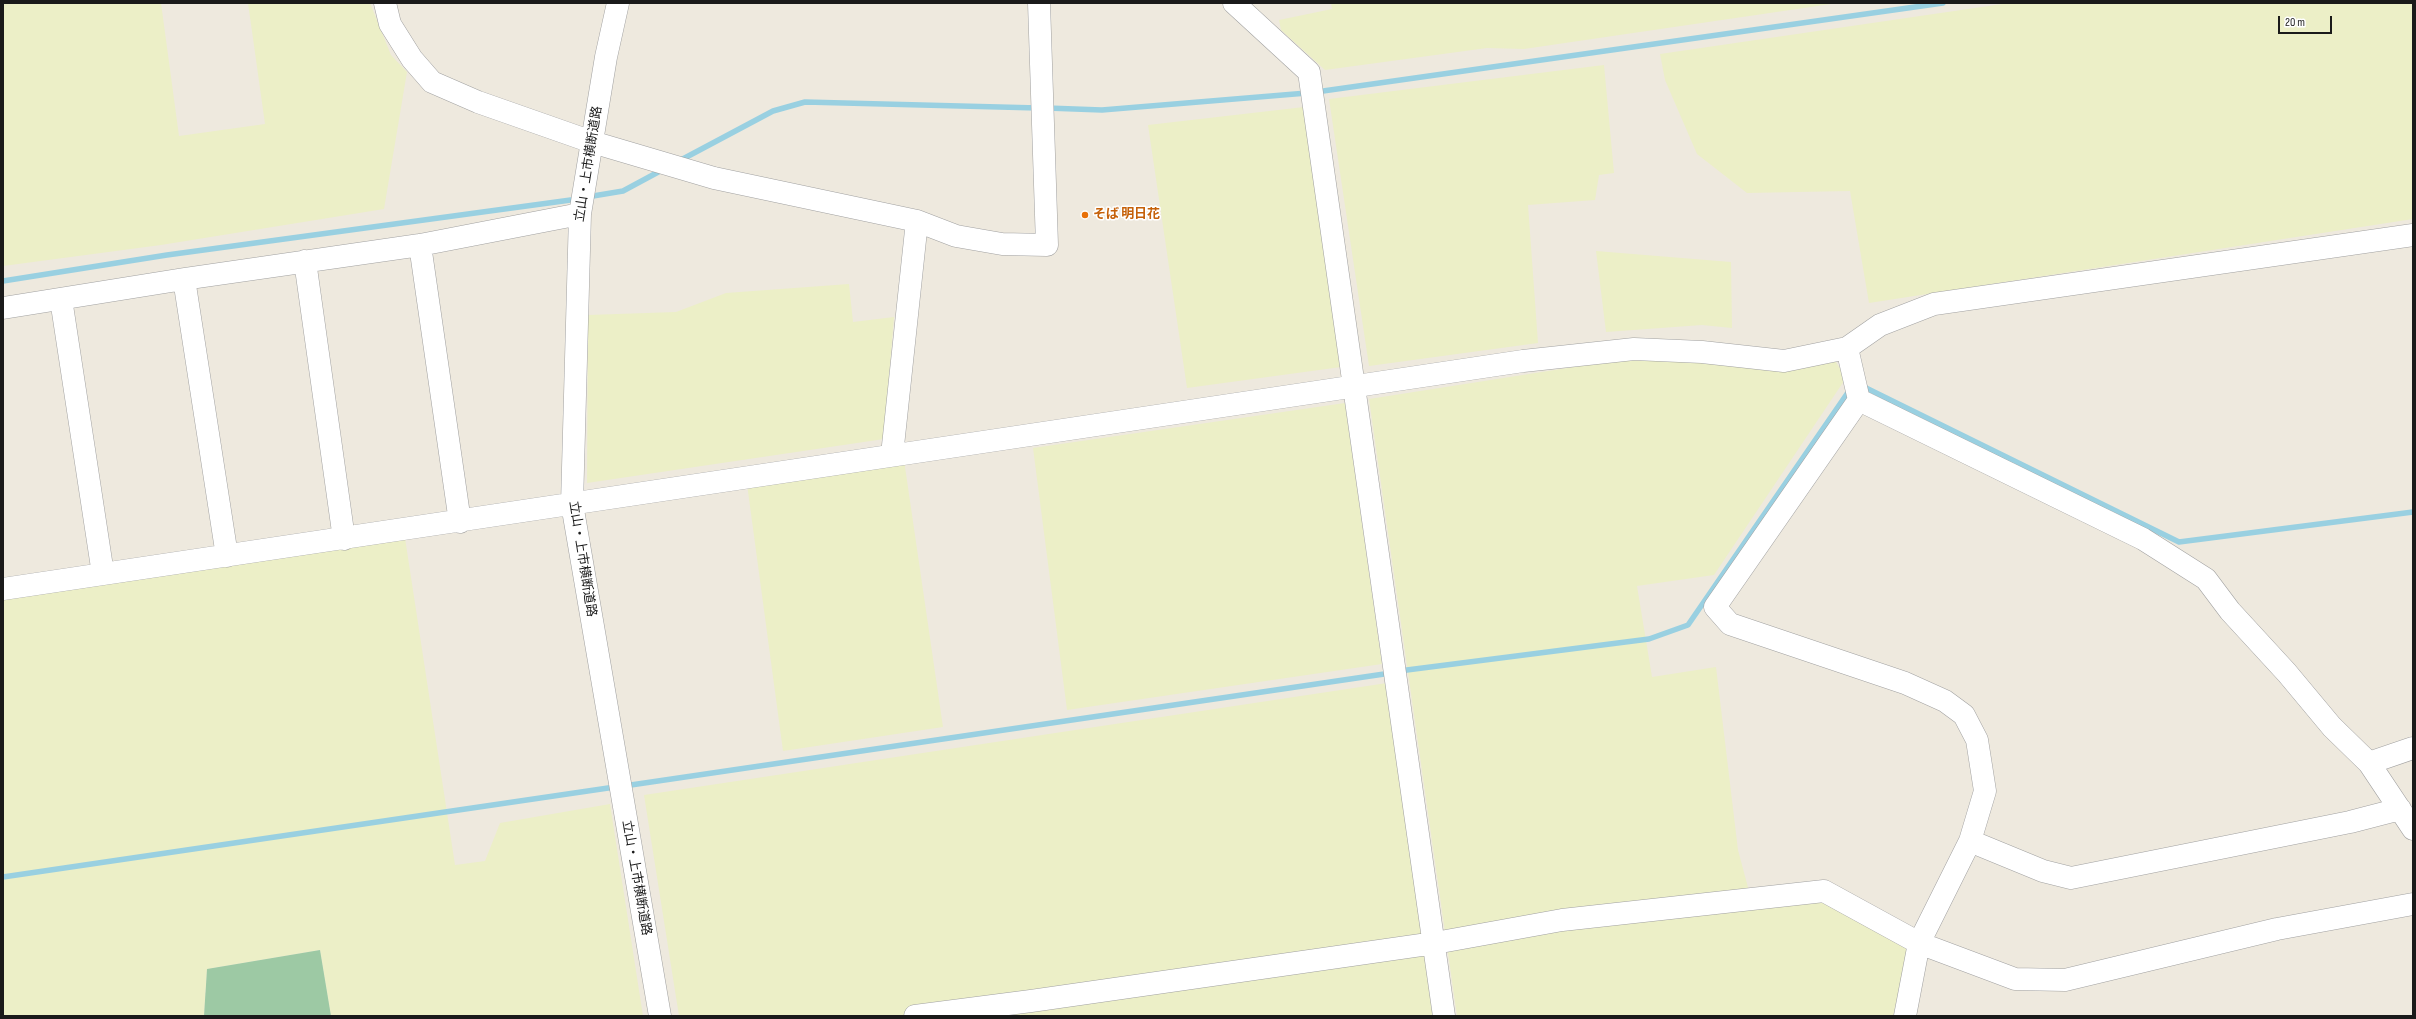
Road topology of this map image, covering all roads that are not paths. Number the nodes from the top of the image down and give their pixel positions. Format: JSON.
{"nodes":[{"id":1,"x":385,"y":3,"type":"edge"},
{"id":2,"x":618,"y":3,"type":"edge"},
{"id":3,"x":1039,"y":3,"type":"edge"},
{"id":4,"x":1234,"y":3,"type":"edge"},
{"id":5,"x":592,"y":142,"type":"junction"},
{"id":6,"x":580,"y":212,"type":"junction"},
{"id":7,"x":917,"y":221,"type":"junction"},
{"id":8,"x":2413,"y":235,"type":"edge"},
{"id":9,"x":420,"y":245,"type":"junction"},
{"id":10,"x":305,"y":261,"type":"junction"},
{"id":11,"x":184,"y":279,"type":"junction"},
{"id":12,"x":61,"y":299,"type":"junction"},
{"id":13,"x":3,"y":308,"type":"edge"},
{"id":14,"x":1847,"y":348,"type":"junction"},
{"id":15,"x":1354,"y":386,"type":"junction"},
{"id":16,"x":1859,"y":400,"type":"junction"},
{"id":17,"x":892,"y":455,"type":"junction"},
{"id":18,"x":572,"y":504,"type":"junction"},
{"id":19,"x":460,"y":522,"type":"junction"},
{"id":20,"x":344,"y":539,"type":"junction"},
{"id":21,"x":227,"y":556,"type":"junction"},
{"id":22,"x":104,"y":574,"type":"junction"},
{"id":23,"x":3,"y":589,"type":"edge"},
{"id":24,"x":2413,"y":748,"type":"edge"},
{"id":25,"x":2369,"y":764,"type":"junction"},
{"id":26,"x":2400,"y":809,"type":"junction"},
{"id":27,"x":2413,"y":828,"type":"edge"},
{"id":28,"x":1970,"y":841,"type":"junction"},
{"id":29,"x":2413,"y":904,"type":"edge"},
{"id":30,"x":1435,"y":943,"type":"junction"},
{"id":31,"x":1919,"y":943,"type":"junction"},
{"id":32,"x":1032,"y":1009,"type":"edge"},
{"id":33,"x":660,"y":1016,"type":"edge"},
{"id":34,"x":915,"y":1016,"type":"edge"},
{"id":35,"x":1444,"y":1016,"type":"edge"},
{"id":36,"x":1905,"y":1016,"type":"edge"}],
"edges":[{"from":1,"to":5,"type":"street"},
{"from":2,"to":5,"type":"street","name":"立山・上市横断道路"},
{"from":3,"to":7,"type":"street"},
{"from":4,"to":15,"type":"street"},
{"from":5,"to":6,"type":"street","name":"立山・上市横断道路"},
{"from":5,"to":7,"type":"street"},
{"from":6,"to":9,"type":"street"},
{"from":6,"to":18,"type":"street","name":"立山・上市横断道路"},
{"from":7,"to":17,"type":"street"},
{"from":8,"to":14,"type":"street"},
{"from":9,"to":10,"type":"street"},
{"from":9,"to":19,"type":"street"},
{"from":10,"to":11,"type":"street"},
{"from":10,"to":20,"type":"street"},
{"from":11,"to":12,"type":"street"},
{"from":11,"to":21,"type":"street"},
{"from":12,"to":13,"type":"street"},
{"from":12,"to":22,"type":"street"},
{"from":14,"to":15,"type":"street"},
{"from":14,"to":16,"type":"street"},
{"from":15,"to":17,"type":"street"},
{"from":15,"to":30,"type":"street"},
{"from":16,"to":25,"type":"street"},
{"from":16,"to":28,"type":"street"},
{"from":17,"to":18,"type":"street"},
{"from":18,"to":19,"type":"street"},
{"from":18,"to":33,"type":"street","name":"立山・上市横断道路"},
{"from":19,"to":20,"type":"street"},
{"from":20,"to":21,"type":"street"},
{"from":21,"to":22,"type":"street"},
{"from":22,"to":23,"type":"street"},
{"from":24,"to":25,"type":"street"},
{"from":25,"to":26,"type":"street"},
{"from":26,"to":27,"type":"street"},
{"from":26,"to":28,"type":"street"},
{"from":28,"to":31,"type":"street"},
{"from":29,"to":31,"type":"street"},
{"from":30,"to":31,"type":"street"},
{"from":30,"to":32,"type":"street"},
{"from":30,"to":35,"type":"street"},
{"from":31,"to":36,"type":"street"},
{"from":32,"to":34,"type":"street"}]}
